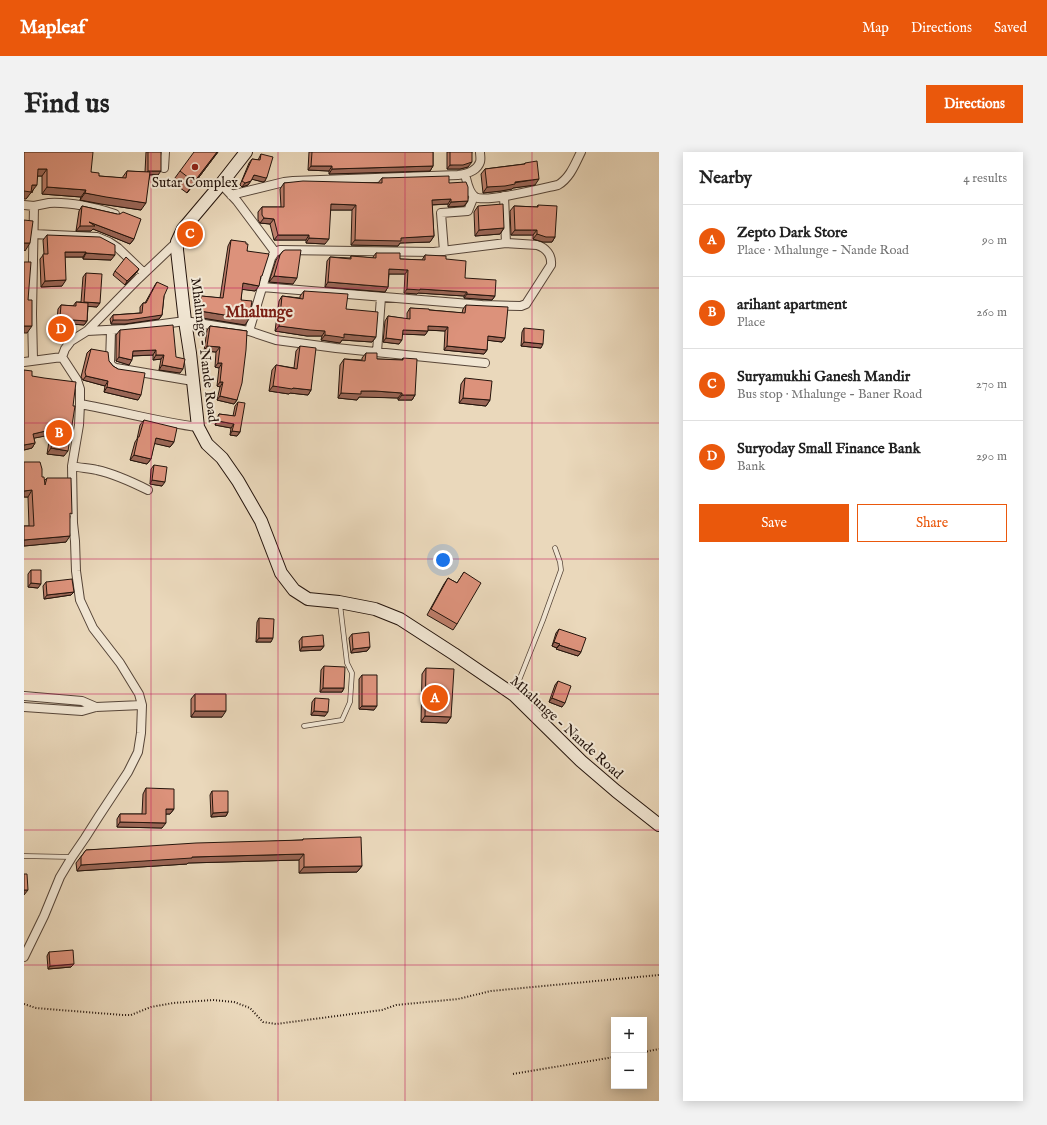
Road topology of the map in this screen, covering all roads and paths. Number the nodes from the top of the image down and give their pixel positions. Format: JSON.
{"nodes":[{"id":1,"x":165,"y":152,"type":"edge"},
{"id":2,"x":246,"y":152,"type":"edge"},
{"id":3,"x":480,"y":152,"type":"edge"},
{"id":4,"x":581,"y":152,"type":"edge"},
{"id":5,"x":164,"y":168,"type":"dead end"},
{"id":6,"x":465,"y":174,"type":"junction"},
{"id":7,"x":221,"y":184,"type":"junction"},
{"id":8,"x":231,"y":195,"type":"junction"},
{"id":9,"x":474,"y":196,"type":"junction"},
{"id":10,"x":504,"y":196,"type":"junction"},
{"id":11,"x":24,"y":205,"type":"edge"},
{"id":12,"x":34,"y":206,"type":"junction"},
{"id":13,"x":115,"y":214,"type":"edge"},
{"id":14,"x":33,"y":234,"type":"junction"},
{"id":15,"x":177,"y":242,"type":"junction"},
{"id":16,"x":506,"y":243,"type":"junction"},
{"id":17,"x":444,"y":251,"type":"junction"},
{"id":18,"x":275,"y":252,"type":"junction"},
{"id":19,"x":144,"y":273,"type":"junction"},
{"id":20,"x":262,"y":287,"type":"junction"},
{"id":21,"x":381,"y":297,"type":"junction"},
{"id":22,"x":185,"y":321,"type":"junction"},
{"id":23,"x":111,"y":330,"type":"junction"},
{"id":24,"x":87,"y":331,"type":"junction"},
{"id":25,"x":249,"y":331,"type":"junction"},
{"id":26,"x":377,"y":352,"type":"junction"},
{"id":27,"x":62,"y":357,"type":"junction"},
{"id":28,"x":28,"y":361,"type":"edge"},
{"id":29,"x":485,"y":363,"type":"dead end"},
{"id":30,"x":193,"y":381,"type":"junction"},
{"id":31,"x":80,"y":404,"type":"junction"},
{"id":32,"x":198,"y":427,"type":"junction"},
{"id":33,"x":72,"y":466,"type":"junction"},
{"id":34,"x":148,"y":490,"type":"dead end"},
{"id":35,"x":555,"y":548,"type":"dead end"},
{"id":36,"x":339,"y":602,"type":"junction"},
{"id":37,"x":514,"y":695,"type":"junction"},
{"id":38,"x":24,"y":696,"type":"edge"},
{"id":39,"x":142,"y":705,"type":"junction"},
{"id":40,"x":24,"y":707,"type":"edge"},
{"id":41,"x":96,"y":707,"type":"junction"},
{"id":42,"x":304,"y":726,"type":"dead end"},
{"id":43,"x":659,"y":825,"type":"edge"},
{"id":44,"x":24,"y":856,"type":"edge"},
{"id":45,"x":72,"y":857,"type":"junction"},
{"id":46,"x":24,"y":958,"type":"edge"},
{"id":47,"x":659,"y":975,"type":"edge"},
{"id":48,"x":24,"y":1004,"type":"edge"},
{"id":49,"x":659,"y":1049,"type":"edge"},
{"id":50,"x":647,"y":1051,"type":"edge"},
{"id":51,"x":611,"y":1058,"type":"edge"},
{"id":52,"x":513,"y":1074,"type":"dead end"}],
"edges":[{"from":1,"to":5,"type":"street"},
{"from":2,"to":7,"type":"main road"},
{"from":3,"to":6,"type":"street"},
{"from":4,"to":10,"type":"street"},
{"from":6,"to":8,"type":"street"},
{"from":6,"to":9,"type":"street"},
{"from":7,"to":8,"type":"street"},
{"from":7,"to":15,"type":"main road"},
{"from":8,"to":18,"type":"street"},
{"from":9,"to":10,"type":"street"},
{"from":9,"to":17,"type":"street"},
{"from":10,"to":16,"type":"street"},
{"from":11,"to":12,"type":"street"},
{"from":12,"to":13,"type":"street"},
{"from":12,"to":14,"type":"street"},
{"from":14,"to":19,"type":"street"},
{"from":14,"to":28,"type":"street"},
{"from":15,"to":19,"type":"street"},
{"from":15,"to":22,"type":"main road","name":"Mhalunge - Nande Road"},
{"from":16,"to":17,"type":"street"},
{"from":16,"to":21,"type":"street"},
{"from":17,"to":18,"type":"street"},
{"from":18,"to":20,"type":"street"},
{"from":19,"to":24,"type":"street"},
{"from":20,"to":21,"type":"street"},
{"from":20,"to":25,"type":"street"},
{"from":21,"to":26,"type":"street"},
{"from":22,"to":23,"type":"street"},
{"from":22,"to":25,"type":"street"},
{"from":22,"to":30,"type":"main road","name":"Mhalunge - Nande Road"},
{"from":23,"to":24,"type":"street"},
{"from":23,"to":30,"type":"street"},
{"from":24,"to":27,"type":"street"},
{"from":25,"to":26,"type":"street"},
{"from":26,"to":29,"type":"street"},
{"from":27,"to":28,"type":"street"},
{"from":27,"to":31,"type":"street"},
{"from":30,"to":32,"type":"main road","name":"Mhalunge - Nande Road"},
{"from":31,"to":32,"type":"street"},
{"from":31,"to":33,"type":"street"},
{"from":32,"to":36,"type":"main road","name":"Mhalunge - Nande Road"},
{"from":33,"to":34,"type":"street"},
{"from":33,"to":39,"type":"street"},
{"from":35,"to":37,"type":"lane"},
{"from":36,"to":37,"type":"main road","name":"Mhalunge - Nande Road"},
{"from":36,"to":42,"type":"lane"},
{"from":37,"to":43,"type":"main road","name":"Mhalunge - Nande Road"},
{"from":38,"to":41,"type":"street"},
{"from":39,"to":41,"type":"street"},
{"from":39,"to":45,"type":"street"},
{"from":40,"to":41,"type":"street"},
{"from":44,"to":45,"type":"lane"},
{"from":45,"to":46,"type":"street"},
{"from":47,"to":48,"type":"path"},
{"from":49,"to":50,"type":"path"},
{"from":51,"to":52,"type":"path"}]}
